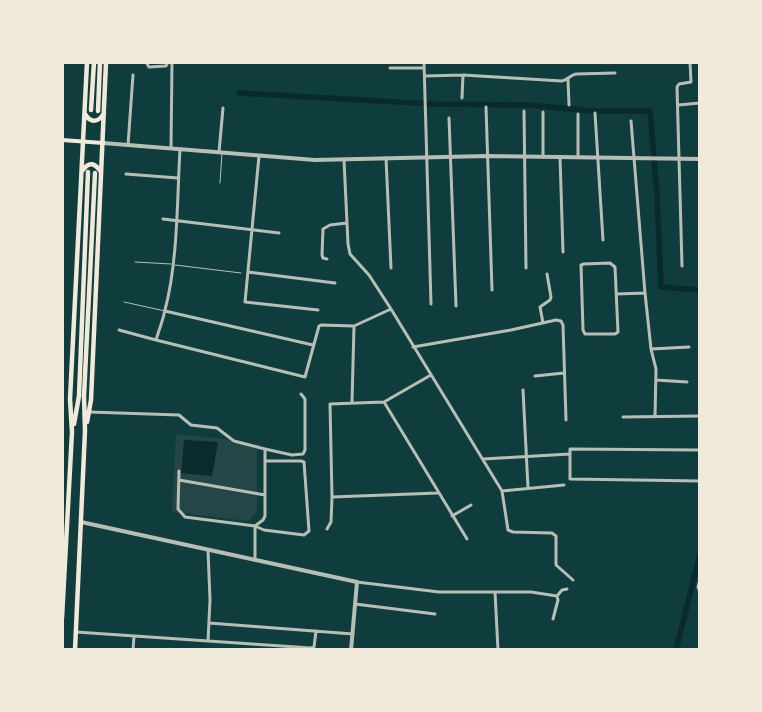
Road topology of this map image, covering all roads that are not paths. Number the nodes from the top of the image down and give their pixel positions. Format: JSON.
{"nodes":[{"id":1,"x":87,"y":62,"type":"edge"},
{"id":2,"x":94,"y":62,"type":"edge"},
{"id":3,"x":100,"y":62,"type":"edge"},
{"id":4,"x":106,"y":62,"type":"edge"},
{"id":5,"x":146,"y":62,"type":"edge"},
{"id":6,"x":168,"y":62,"type":"edge"},
{"id":7,"x":172,"y":62,"type":"edge"},
{"id":8,"x":424,"y":62,"type":"edge"},
{"id":9,"x":690,"y":62,"type":"edge"},
{"id":10,"x":390,"y":68,"type":"dead end"},
{"id":11,"x":424,"y":68,"type":"junction"},
{"id":12,"x":615,"y":73,"type":"dead end"},
{"id":13,"x":133,"y":76,"type":"dead end"},
{"id":14,"x":425,"y":76,"type":"junction"},
{"id":15,"x":463,"y":76,"type":"junction"},
{"id":16,"x":568,"y":79,"type":"junction"},
{"id":17,"x":462,"y":98,"type":"dead end"},
{"id":18,"x":700,"y":104,"type":"edge"},
{"id":19,"x":569,"y":105,"type":"dead end"},
{"id":20,"x":678,"y":105,"type":"junction"},
{"id":21,"x":486,"y":107,"type":"dead end"},
{"id":22,"x":222,"y":108,"type":"dead end"},
{"id":23,"x":92,"y":110,"type":"dead end"},
{"id":24,"x":98,"y":110,"type":"dead end"},
{"id":25,"x":524,"y":111,"type":"dead end"},
{"id":26,"x":104,"y":112,"type":"junction"},
{"id":27,"x":544,"y":112,"type":"dead end"},
{"id":28,"x":85,"y":113,"type":"junction"},
{"id":29,"x":595,"y":113,"type":"dead end"},
{"id":30,"x":578,"y":114,"type":"dead end"},
{"id":31,"x":449,"y":118,"type":"dead end"},
{"id":32,"x":631,"y":122,"type":"dead end"},
{"id":33,"x":62,"y":140,"type":"edge"},
{"id":34,"x":82,"y":142,"type":"junction"},
{"id":35,"x":103,"y":143,"type":"junction"},
{"id":36,"x":128,"y":145,"type":"junction"},
{"id":37,"x":172,"y":148,"type":"junction"},
{"id":38,"x":180,"y":149,"type":"junction"},
{"id":39,"x":221,"y":152,"type":"junction"},
{"id":40,"x":259,"y":156,"type":"junction"},
{"id":41,"x":450,"y":156,"type":"junction"},
{"id":42,"x":487,"y":156,"type":"junction"},
{"id":43,"x":524,"y":156,"type":"junction"},
{"id":44,"x":543,"y":156,"type":"junction"},
{"id":45,"x":426,"y":157,"type":"junction"},
{"id":46,"x":560,"y":157,"type":"junction"},
{"id":47,"x":578,"y":157,"type":"junction"},
{"id":48,"x":598,"y":157,"type":"junction"},
{"id":49,"x":386,"y":158,"type":"junction"},
{"id":50,"x":634,"y":158,"type":"junction"},
{"id":51,"x":679,"y":159,"type":"junction"},
{"id":52,"x":700,"y":159,"type":"edge"},
{"id":53,"x":344,"y":160,"type":"junction"},
{"id":54,"x":82,"y":172,"type":"junction"},
{"id":55,"x":88,"y":172,"type":"dead end"},
{"id":56,"x":95,"y":173,"type":"dead end"},
{"id":57,"x":101,"y":173,"type":"junction"},
{"id":58,"x":126,"y":174,"type":"dead end"},
{"id":59,"x":178,"y":178,"type":"junction"},
{"id":60,"x":220,"y":183,"type":"dead end"},
{"id":61,"x":163,"y":219,"type":"dead end"},
{"id":62,"x":176,"y":221,"type":"junction"},
{"id":63,"x":347,"y":223,"type":"junction"},
{"id":64,"x":253,"y":230,"type":"junction"},
{"id":65,"x":279,"y":233,"type":"dead end"},
{"id":66,"x":603,"y":240,"type":"dead end"},
{"id":67,"x":563,"y":252,"type":"dead end"},
{"id":68,"x":327,"y":259,"type":"dead end"},
{"id":69,"x":135,"y":262,"type":"dead end"},
{"id":70,"x":172,"y":264,"type":"junction"},
{"id":71,"x":682,"y":266,"type":"dead end"},
{"id":72,"x":391,"y":268,"type":"dead end"},
{"id":73,"x":526,"y":268,"type":"dead end"},
{"id":74,"x":248,"y":272,"type":"junction"},
{"id":75,"x":241,"y":273,"type":"dead end"},
{"id":76,"x":547,"y":274,"type":"dead end"},
{"id":77,"x":335,"y":282,"type":"dead end"},
{"id":78,"x":492,"y":290,"type":"dead end"},
{"id":79,"x":645,"y":293,"type":"junction"},
{"id":80,"x":617,"y":294,"type":"junction"},
{"id":81,"x":124,"y":302,"type":"dead end"},
{"id":82,"x":431,"y":304,"type":"dead end"},
{"id":83,"x":456,"y":306,"type":"dead end"},
{"id":84,"x":391,"y":309,"type":"junction"},
{"id":85,"x":318,"y":310,"type":"dead end"},
{"id":86,"x":165,"y":311,"type":"junction"},
{"id":87,"x":543,"y":323,"type":"junction"},
{"id":88,"x":354,"y":326,"type":"junction"},
{"id":89,"x":119,"y":330,"type":"dead end"},
{"id":90,"x":156,"y":340,"type":"junction"},
{"id":91,"x":313,"y":345,"type":"junction"},
{"id":92,"x":413,"y":347,"type":"junction"},
{"id":93,"x":689,"y":347,"type":"dead end"},
{"id":94,"x":651,"y":349,"type":"junction"},
{"id":95,"x":564,"y":373,"type":"junction"},
{"id":96,"x":431,"y":375,"type":"junction"},
{"id":97,"x":535,"y":376,"type":"dead end"},
{"id":98,"x":656,"y":380,"type":"junction"},
{"id":99,"x":687,"y":382,"type":"dead end"},
{"id":100,"x":523,"y":390,"type":"dead end"},
{"id":101,"x":301,"y":394,"type":"dead end"},
{"id":102,"x":352,"y":402,"type":"junction"},
{"id":103,"x":384,"y":402,"type":"junction"},
{"id":104,"x":89,"y":412,"type":"junction"},
{"id":105,"x":655,"y":416,"type":"junction"},
{"id":106,"x":700,"y":416,"type":"edge"},
{"id":107,"x":622,"y":417,"type":"dead end"},
{"id":108,"x":566,"y":420,"type":"dead end"},
{"id":109,"x":85,"y":431,"type":"junction"},
{"id":110,"x":72,"y":432,"type":"junction"},
{"id":111,"x":265,"y":449,"type":"junction"},
{"id":112,"x":700,"y":450,"type":"edge"},
{"id":113,"x":570,"y":454,"type":"junction"},
{"id":114,"x":525,"y":455,"type":"junction"},
{"id":115,"x":483,"y":459,"type":"junction"},
{"id":116,"x":265,"y":462,"type":"junction"},
{"id":117,"x":179,"y":471,"type":"dead end"},
{"id":118,"x":179,"y":480,"type":"junction"},
{"id":119,"x":700,"y":481,"type":"edge"},
{"id":120,"x":564,"y":484,"type":"dead end"},
{"id":121,"x":528,"y":488,"type":"junction"},
{"id":122,"x":502,"y":491,"type":"junction"},
{"id":123,"x":265,"y":494,"type":"junction"},
{"id":124,"x":438,"y":494,"type":"junction"},
{"id":125,"x":332,"y":497,"type":"junction"},
{"id":126,"x":62,"y":505,"type":"edge"},
{"id":127,"x":68,"y":505,"type":"junction"},
{"id":128,"x":471,"y":505,"type":"dead end"},
{"id":129,"x":452,"y":516,"type":"junction"},
{"id":130,"x":81,"y":522,"type":"junction"},
{"id":131,"x":254,"y":526,"type":"junction"},
{"id":132,"x":327,"y":529,"type":"dead end"},
{"id":133,"x":466,"y":539,"type":"dead end"},
{"id":134,"x":208,"y":550,"type":"junction"},
{"id":135,"x":255,"y":560,"type":"junction"},
{"id":136,"x":573,"y":580,"type":"dead end"},
{"id":137,"x":700,"y":580,"type":"edge"},
{"id":138,"x":356,"y":582,"type":"junction"},
{"id":139,"x":567,"y":589,"type":"dead end"},
{"id":140,"x":495,"y":592,"type":"junction"},
{"id":141,"x":700,"y":592,"type":"edge"},
{"id":142,"x":557,"y":596,"type":"junction"},
{"id":143,"x":355,"y":604,"type":"junction"},
{"id":144,"x":435,"y":614,"type":"dead end"},
{"id":145,"x":62,"y":618,"type":"edge"},
{"id":146,"x":553,"y":619,"type":"dead end"},
{"id":147,"x":209,"y":623,"type":"junction"},
{"id":148,"x":316,"y":631,"type":"junction"},
{"id":149,"x":76,"y":632,"type":"junction"},
{"id":150,"x":353,"y":634,"type":"junction"},
{"id":151,"x":134,"y":636,"type":"junction"},
{"id":152,"x":208,"y":641,"type":"junction"},
{"id":153,"x":75,"y":650,"type":"edge"},
{"id":154,"x":133,"y":650,"type":"edge"},
{"id":155,"x":351,"y":650,"type":"edge"},
{"id":156,"x":498,"y":650,"type":"edge"}],
"edges":[{"from":1,"to":28,"type":"main road"},
{"from":2,"to":23,"type":"main road"},
{"from":3,"to":24,"type":"main road"},
{"from":4,"to":26,"type":"main road"},
{"from":5,"to":6,"type":"street"},
{"from":7,"to":37,"type":"street"},
{"from":8,"to":11,"type":"street"},
{"from":9,"to":20,"type":"street"},
{"from":10,"to":11,"type":"street"},
{"from":11,"to":14,"type":"street"},
{"from":12,"to":16,"type":"street"},
{"from":13,"to":36,"type":"street"},
{"from":14,"to":15,"type":"street"},
{"from":14,"to":45,"type":"street"},
{"from":15,"to":16,"type":"street"},
{"from":15,"to":17,"type":"street"},
{"from":16,"to":19,"type":"street"},
{"from":18,"to":20,"type":"street"},
{"from":20,"to":51,"type":"street"},
{"from":21,"to":42,"type":"street"},
{"from":22,"to":39,"type":"street"},
{"from":25,"to":43,"type":"street"},
{"from":26,"to":28,"type":"main road"},
{"from":26,"to":35,"type":"main road"},
{"from":27,"to":44,"type":"street"},
{"from":28,"to":34,"type":"main road"},
{"from":29,"to":48,"type":"street"},
{"from":30,"to":47,"type":"street"},
{"from":31,"to":41,"type":"street"},
{"from":32,"to":50,"type":"street"},
{"from":33,"to":34,"type":"main road"},
{"from":34,"to":35,"type":"main road"},
{"from":34,"to":54,"type":"main road"},
{"from":35,"to":36,"type":"street"},
{"from":35,"to":57,"type":"main road"},
{"from":36,"to":37,"type":"street"},
{"from":37,"to":38,"type":"street"},
{"from":38,"to":39,"type":"street"},
{"from":38,"to":59,"type":"street"},
{"from":39,"to":40,"type":"street"},
{"from":39,"to":60,"type":"lane"},
{"from":40,"to":53,"type":"street"},
{"from":40,"to":64,"type":"street"},
{"from":41,"to":42,"type":"street"},
{"from":41,"to":45,"type":"street"},
{"from":41,"to":83,"type":"street"},
{"from":42,"to":43,"type":"street"},
{"from":42,"to":78,"type":"street"},
{"from":43,"to":44,"type":"street"},
{"from":43,"to":73,"type":"street"},
{"from":44,"to":46,"type":"street"},
{"from":45,"to":49,"type":"street"},
{"from":45,"to":82,"type":"street"},
{"from":46,"to":47,"type":"street"},
{"from":46,"to":67,"type":"street"},
{"from":47,"to":48,"type":"street"},
{"from":48,"to":50,"type":"street"},
{"from":48,"to":66,"type":"street"},
{"from":49,"to":53,"type":"street"},
{"from":49,"to":72,"type":"street"},
{"from":50,"to":51,"type":"street"},
{"from":50,"to":79,"type":"street"},
{"from":51,"to":52,"type":"street"},
{"from":51,"to":71,"type":"street"},
{"from":53,"to":63,"type":"street"},
{"from":54,"to":57,"type":"main road"},
{"from":54,"to":110,"type":"main road"},
{"from":55,"to":110,"type":"main road"},
{"from":56,"to":109,"type":"main road"},
{"from":57,"to":104,"type":"main road"},
{"from":58,"to":59,"type":"street"},
{"from":59,"to":62,"type":"street"},
{"from":61,"to":62,"type":"street"},
{"from":62,"to":64,"type":"street"},
{"from":62,"to":70,"type":"street"},
{"from":63,"to":68,"type":"street"},
{"from":63,"to":84,"type":"street"},
{"from":64,"to":65,"type":"street"},
{"from":64,"to":74,"type":"street"},
{"from":69,"to":70,"type":"lane"},
{"from":70,"to":75,"type":"lane"},
{"from":70,"to":86,"type":"street"},
{"from":74,"to":77,"type":"street"},
{"from":74,"to":85,"type":"street"},
{"from":76,"to":87,"type":"street"},
{"from":79,"to":80,"type":"street"},
{"from":79,"to":94,"type":"street"},
{"from":80,"to":80,"type":"street"},
{"from":81,"to":86,"type":"lane"},
{"from":84,"to":88,"type":"street"},
{"from":84,"to":92,"type":"street"},
{"from":86,"to":90,"type":"street"},
{"from":86,"to":91,"type":"street"},
{"from":87,"to":92,"type":"street"},
{"from":87,"to":95,"type":"street"},
{"from":88,"to":91,"type":"street"},
{"from":88,"to":102,"type":"street"},
{"from":89,"to":90,"type":"street"},
{"from":90,"to":91,"type":"street"},
{"from":92,"to":96,"type":"street"},
{"from":93,"to":94,"type":"street"},
{"from":94,"to":98,"type":"street"},
{"from":95,"to":97,"type":"street"},
{"from":95,"to":108,"type":"street"},
{"from":96,"to":103,"type":"street"},
{"from":96,"to":115,"type":"street"},
{"from":98,"to":99,"type":"street"},
{"from":98,"to":105,"type":"street"},
{"from":100,"to":114,"type":"street"},
{"from":101,"to":111,"type":"street"},
{"from":102,"to":103,"type":"street"},
{"from":102,"to":125,"type":"street"},
{"from":103,"to":124,"type":"street"},
{"from":104,"to":109,"type":"main road"},
{"from":104,"to":111,"type":"street"},
{"from":105,"to":106,"type":"street"},
{"from":105,"to":107,"type":"street"},
{"from":109,"to":130,"type":"main road"},
{"from":110,"to":127,"type":"main road"},
{"from":111,"to":116,"type":"street"},
{"from":112,"to":113,"type":"street"},
{"from":113,"to":114,"type":"street"},
{"from":113,"to":119,"type":"street"},
{"from":114,"to":115,"type":"street"},
{"from":114,"to":121,"type":"street"},
{"from":115,"to":122,"type":"street"},
{"from":116,"to":123,"type":"street"},
{"from":116,"to":131,"type":"street"},
{"from":117,"to":118,"type":"street"},
{"from":118,"to":123,"type":"street"},
{"from":118,"to":131,"type":"street"},
{"from":120,"to":121,"type":"street"},
{"from":121,"to":122,"type":"street"},
{"from":122,"to":136,"type":"street"},
{"from":123,"to":131,"type":"street"},
{"from":124,"to":125,"type":"street"},
{"from":124,"to":129,"type":"street"},
{"from":125,"to":132,"type":"street"},
{"from":126,"to":127,"type":"street"},
{"from":127,"to":145,"type":"main road"},
{"from":128,"to":129,"type":"street"},
{"from":129,"to":133,"type":"street"},
{"from":130,"to":134,"type":"street"},
{"from":130,"to":149,"type":"main road"},
{"from":131,"to":135,"type":"street"},
{"from":134,"to":135,"type":"street"},
{"from":134,"to":147,"type":"street"},
{"from":135,"to":138,"type":"street"},
{"from":137,"to":141,"type":"street"},
{"from":138,"to":140,"type":"street"},
{"from":138,"to":143,"type":"street"},
{"from":139,"to":142,"type":"street"},
{"from":140,"to":142,"type":"street"},
{"from":140,"to":156,"type":"street"},
{"from":142,"to":146,"type":"street"},
{"from":143,"to":144,"type":"street"},
{"from":143,"to":150,"type":"street"},
{"from":147,"to":148,"type":"street"},
{"from":147,"to":152,"type":"street"},
{"from":148,"to":150,"type":"street"},
{"from":148,"to":152,"type":"street"},
{"from":149,"to":151,"type":"street"},
{"from":149,"to":153,"type":"main road"},
{"from":150,"to":155,"type":"street"},
{"from":151,"to":152,"type":"street"},
{"from":151,"to":154,"type":"street"}]}
